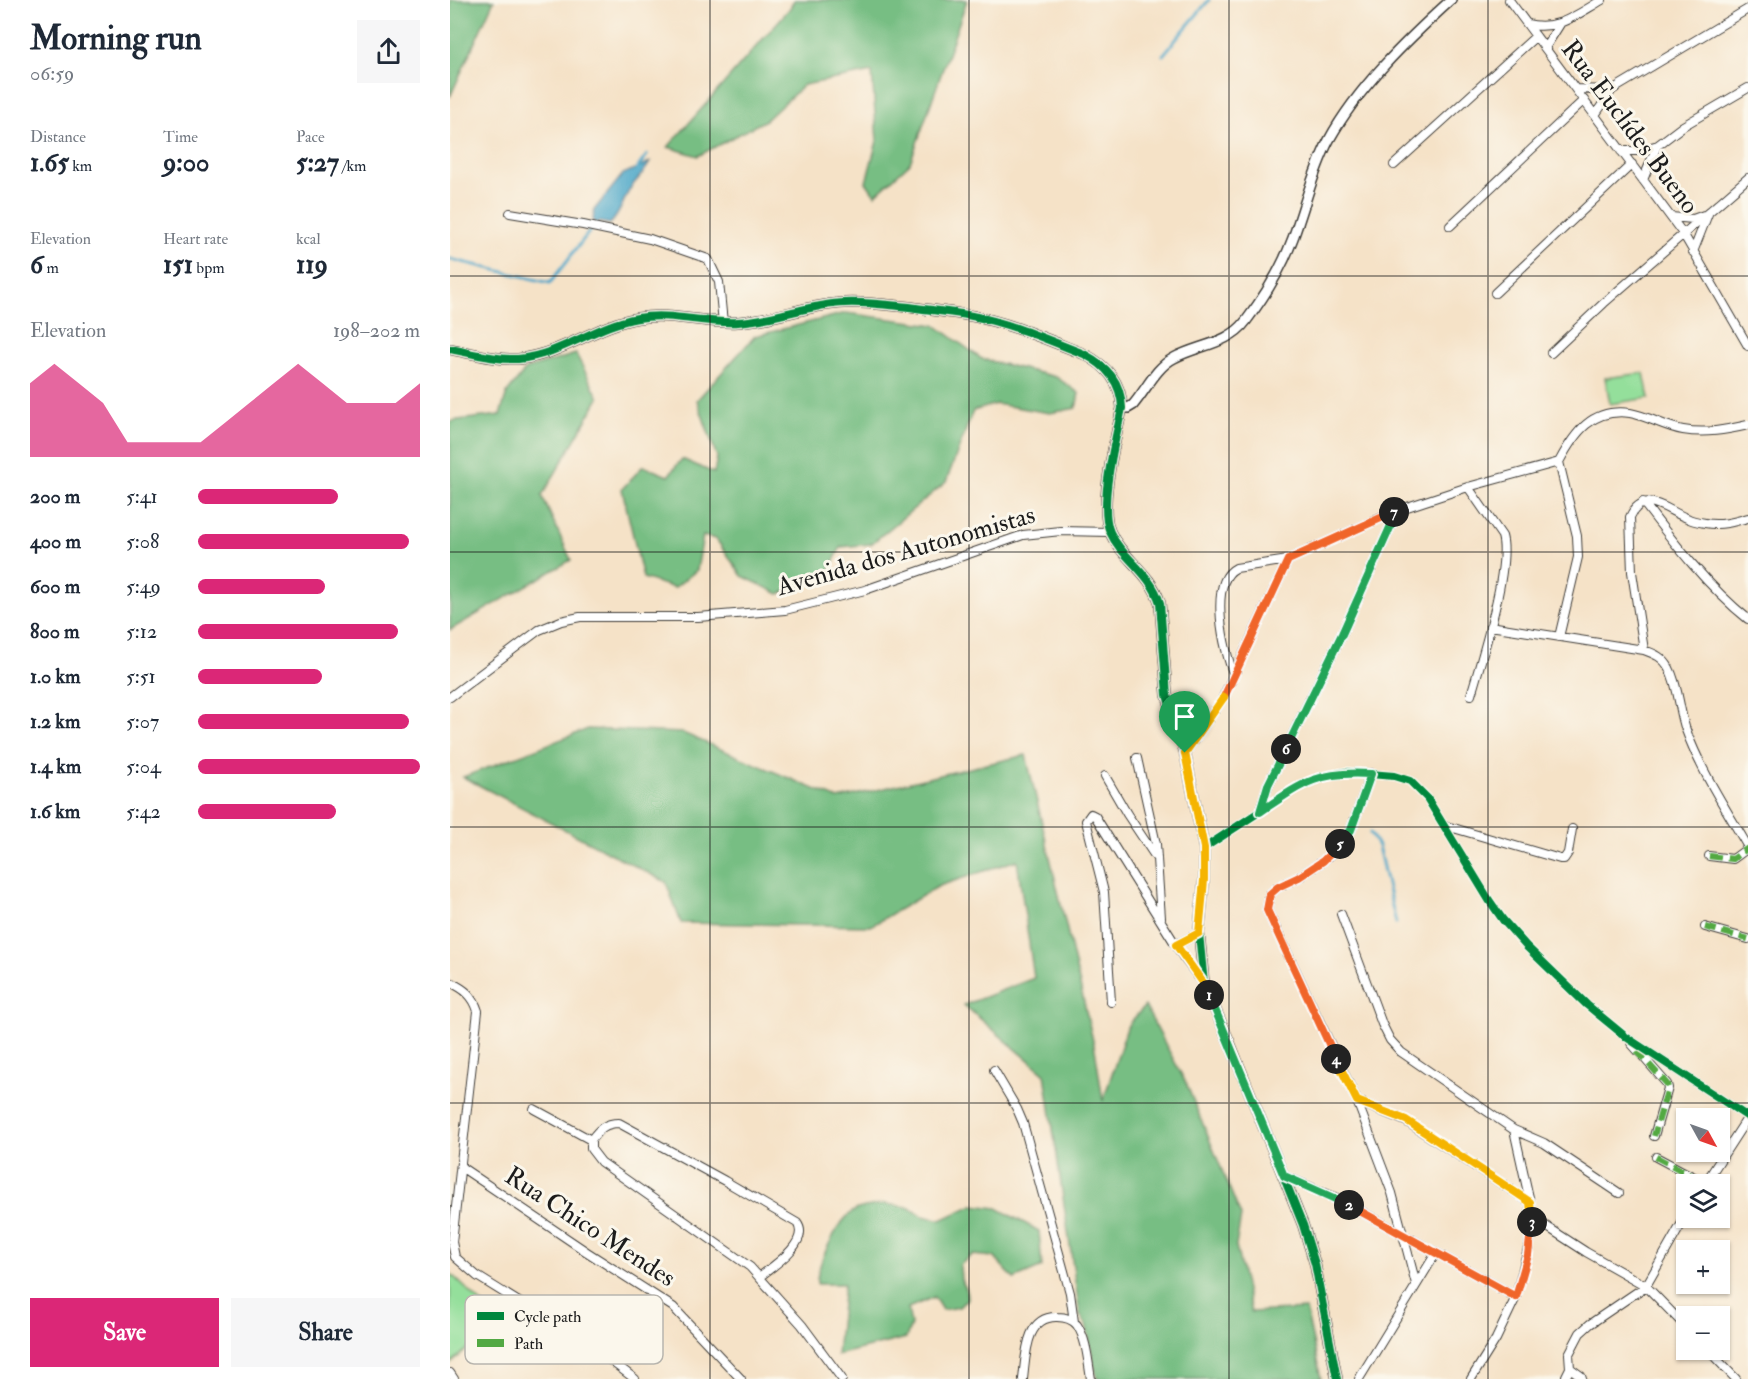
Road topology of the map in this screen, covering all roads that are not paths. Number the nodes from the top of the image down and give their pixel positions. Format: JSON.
{"nodes":[{"id":1,"x":1450,"y":0,"type":"edge"},
{"id":2,"x":1509,"y":0,"type":"edge"},
{"id":3,"x":1602,"y":0,"type":"edge"},
{"id":4,"x":1748,"y":9,"type":"edge"},
{"id":5,"x":1527,"y":24,"type":"junction"},
{"id":6,"x":1560,"y":24,"type":"junction"},
{"id":7,"x":1536,"y":36,"type":"junction"},
{"id":8,"x":1545,"y":48,"type":"junction"},
{"id":9,"x":1748,"y":88,"type":"edge"},
{"id":10,"x":1576,"y":89,"type":"junction"},
{"id":11,"x":1612,"y":90,"type":"junction"},
{"id":12,"x":1584,"y":100,"type":"junction"},
{"id":13,"x":1595,"y":115,"type":"junction"},
{"id":14,"x":1658,"y":145,"type":"junction"},
{"id":15,"x":1621,"y":151,"type":"junction"},
{"id":16,"x":1632,"y":164,"type":"junction"},
{"id":17,"x":1394,"y":165,"type":"dead end"},
{"id":18,"x":1748,"y":178,"type":"edge"},
{"id":19,"x":1643,"y":180,"type":"junction"},
{"id":20,"x":510,"y":213,"type":"dead end"},
{"id":21,"x":1708,"y":213,"type":"junction"},
{"id":22,"x":1671,"y":217,"type":"junction"},
{"id":23,"x":1450,"y":226,"type":"dead end"},
{"id":24,"x":1684,"y":235,"type":"junction"},
{"id":25,"x":1693,"y":252,"type":"junction"},
{"id":26,"x":1495,"y":293,"type":"dead end"},
{"id":27,"x":723,"y":323,"type":"junction"},
{"id":28,"x":1748,"y":346,"type":"edge"},
{"id":29,"x":450,"y":349,"type":"edge"},
{"id":30,"x":1551,"y":353,"type":"dead end"},
{"id":31,"x":1122,"y":408,"type":"junction"},
{"id":32,"x":1748,"y":425,"type":"edge"},
{"id":33,"x":1559,"y":462,"type":"junction"},
{"id":34,"x":1468,"y":487,"type":"junction"},
{"id":35,"x":1643,"y":502,"type":"junction"},
{"id":36,"x":1398,"y":510,"type":"junction"},
{"id":37,"x":1748,"y":518,"type":"edge"},
{"id":38,"x":1110,"y":532,"type":"junction"},
{"id":39,"x":1288,"y":560,"type":"junction"},
{"id":40,"x":1748,"y":619,"type":"edge"},
{"id":41,"x":1490,"y":626,"type":"junction"},
{"id":42,"x":1559,"y":637,"type":"junction"},
{"id":43,"x":1644,"y":650,"type":"junction"},
{"id":44,"x":1234,"y":675,"type":"junction"},
{"id":45,"x":1471,"y":695,"type":"dead end"},
{"id":46,"x":450,"y":697,"type":"edge"},
{"id":47,"x":1185,"y":753,"type":"junction"},
{"id":48,"x":1137,"y":758,"type":"dead end"},
{"id":49,"x":1371,"y":774,"type":"junction"},
{"id":50,"x":1105,"y":776,"type":"dead end"},
{"id":51,"x":1260,"y":812,"type":"junction"},
{"id":52,"x":1443,"y":825,"type":"junction"},
{"id":53,"x":1572,"y":829,"type":"dead end"},
{"id":54,"x":1204,"y":848,"type":"junction"},
{"id":55,"x":1748,"y":848,"type":"edge"},
{"id":56,"x":1709,"y":856,"type":"dead end"},
{"id":57,"x":1158,"y":861,"type":"junction"},
{"id":58,"x":1341,"y":914,"type":"dead end"},
{"id":59,"x":1161,"y":919,"type":"junction"},
{"id":60,"x":1705,"y":927,"type":"dead end"},
{"id":61,"x":1199,"y":933,"type":"junction"},
{"id":62,"x":1748,"y":939,"type":"edge"},
{"id":63,"x":1176,"y":945,"type":"junction"},
{"id":64,"x":450,"y":982,"type":"edge"},
{"id":65,"x":1204,"y":984,"type":"junction"},
{"id":66,"x":1111,"y":1002,"type":"dead end"},
{"id":67,"x":1626,"y":1037,"type":"junction"},
{"id":68,"x":994,"y":1070,"type":"dead end"},
{"id":69,"x":1357,"y":1101,"type":"junction"},
{"id":70,"x":534,"y":1109,"type":"dead end"},
{"id":71,"x":1748,"y":1117,"type":"edge"},
{"id":72,"x":1514,"y":1131,"type":"junction"},
{"id":73,"x":1654,"y":1136,"type":"dead end"},
{"id":74,"x":591,"y":1140,"type":"junction"},
{"id":75,"x":1656,"y":1157,"type":"dead end"},
{"id":76,"x":461,"y":1167,"type":"junction"},
{"id":77,"x":1686,"y":1174,"type":"edge"},
{"id":78,"x":1711,"y":1174,"type":"edge"},
{"id":79,"x":1284,"y":1176,"type":"junction"},
{"id":80,"x":1619,"y":1193,"type":"dead end"},
{"id":81,"x":1530,"y":1202,"type":"junction"},
{"id":82,"x":1532,"y":1217,"type":"junction"},
{"id":83,"x":1679,"y":1228,"type":"edge"},
{"id":84,"x":1402,"y":1235,"type":"junction"},
{"id":85,"x":1436,"y":1253,"type":"junction"},
{"id":86,"x":759,"y":1277,"type":"junction"},
{"id":87,"x":1416,"y":1284,"type":"junction"},
{"id":88,"x":1646,"y":1286,"type":"junction"},
{"id":89,"x":508,"y":1295,"type":"edge"},
{"id":90,"x":655,"y":1295,"type":"edge"},
{"id":91,"x":1516,"y":1297,"type":"junction"},
{"id":92,"x":663,"y":1300,"type":"edge"},
{"id":93,"x":1676,"y":1317,"type":"edge"},
{"id":94,"x":1074,"y":1322,"type":"junction"},
{"id":95,"x":1718,"y":1360,"type":"edge"},
{"id":96,"x":615,"y":1364,"type":"edge"},
{"id":97,"x":1570,"y":1368,"type":"junction"},
{"id":98,"x":450,"y":1373,"type":"edge"},
{"id":99,"x":454,"y":1379,"type":"edge"},
{"id":100,"x":635,"y":1379,"type":"edge"},
{"id":101,"x":741,"y":1379,"type":"edge"},
{"id":102,"x":842,"y":1379,"type":"edge"},
{"id":103,"x":1023,"y":1379,"type":"edge"},
{"id":104,"x":1091,"y":1379,"type":"edge"},
{"id":105,"x":1337,"y":1379,"type":"edge"},
{"id":106,"x":1359,"y":1379,"type":"edge"},
{"id":107,"x":1471,"y":1379,"type":"edge"},
{"id":108,"x":1567,"y":1379,"type":"edge"},
{"id":109,"x":1582,"y":1379,"type":"edge"},
{"id":110,"x":1736,"y":1379,"type":"edge"}],
"edges":[{"from":1,"to":31,"type":"street"},
{"from":2,"to":5,"type":"street","name":"Rua Euclídes Bueno"},
{"from":3,"to":6,"type":"street"},
{"from":4,"to":11,"type":"street"},
{"from":5,"to":6,"type":"street"},
{"from":5,"to":7,"type":"street","name":"Rua Euclídes Bueno"},
{"from":6,"to":8,"type":"street"},
{"from":7,"to":8,"type":"street","name":"Rua Euclídes Bueno"},
{"from":7,"to":17,"type":"street"},
{"from":8,"to":10,"type":"street","name":"Rua Euclídes Bueno"},
{"from":9,"to":14,"type":"street"},
{"from":10,"to":11,"type":"street"},
{"from":10,"to":12,"type":"street","name":"Rua Euclídes Bueno"},
{"from":11,"to":13,"type":"street"},
{"from":12,"to":13,"type":"street","name":"Rua Euclídes Bueno"},
{"from":12,"to":23,"type":"street"},
{"from":13,"to":15,"type":"street","name":"Rua Euclídes Bueno"},
{"from":14,"to":15,"type":"street"},
{"from":14,"to":19,"type":"street"},
{"from":15,"to":16,"type":"street","name":"Rua Euclídes Bueno"},
{"from":16,"to":19,"type":"street","name":"Rua Euclídes Bueno"},
{"from":16,"to":26,"type":"street"},
{"from":18,"to":21,"type":"street"},
{"from":19,"to":22,"type":"street","name":"Rua Euclídes Bueno"},
{"from":20,"to":27,"type":"street"},
{"from":21,"to":22,"type":"street"},
{"from":21,"to":24,"type":"street"},
{"from":21,"to":25,"type":"street","name":"Rua Euclídes Bueno"},
{"from":22,"to":24,"type":"street","name":"Rua Euclídes Bueno"},
{"from":24,"to":25,"type":"street","name":"Rua Euclídes Bueno"},
{"from":24,"to":30,"type":"street"},
{"from":25,"to":28,"type":"street","name":"Rua Euclídes Bueno"},
{"from":27,"to":29,"type":"street"},
{"from":27,"to":31,"type":"street"},
{"from":31,"to":38,"type":"street"},
{"from":32,"to":33,"type":"street"},
{"from":33,"to":34,"type":"street"},
{"from":33,"to":42,"type":"street"},
{"from":34,"to":36,"type":"street"},
{"from":34,"to":41,"type":"street"},
{"from":35,"to":37,"type":"street"},
{"from":35,"to":40,"type":"street"},
{"from":35,"to":43,"type":"street"},
{"from":36,"to":39,"type":"street"},
{"from":36,"to":51,"type":"street"},
{"from":38,"to":46,"type":"street","name":"Avenida dos Autonomistas"},
{"from":38,"to":47,"type":"street"},
{"from":39,"to":44,"type":"street"},
{"from":39,"to":44,"type":"street"},
{"from":41,"to":42,"type":"street"},
{"from":41,"to":45,"type":"street"},
{"from":42,"to":43,"type":"street"},
{"from":43,"to":55,"type":"street"},
{"from":44,"to":47,"type":"street"},
{"from":47,"to":54,"type":"street"},
{"from":48,"to":57,"type":"street"},
{"from":49,"to":51,"type":"street"},
{"from":49,"to":52,"type":"street"},
{"from":49,"to":69,"type":"street"},
{"from":50,"to":57,"type":"street"},
{"from":51,"to":54,"type":"street"},
{"from":52,"to":53,"type":"street"},
{"from":52,"to":67,"type":"street"},
{"from":54,"to":61,"type":"street"},
{"from":55,"to":56,"type":"street"},
{"from":57,"to":59,"type":"street"},
{"from":58,"to":72,"type":"street"},
{"from":59,"to":63,"type":"street"},
{"from":59,"to":66,"type":"street"},
{"from":60,"to":62,"type":"street"},
{"from":61,"to":63,"type":"street"},
{"from":61,"to":65,"type":"street"},
{"from":63,"to":65,"type":"street"},
{"from":64,"to":76,"type":"street"},
{"from":65,"to":79,"type":"street"},
{"from":67,"to":71,"type":"street"},
{"from":67,"to":73,"type":"street"},
{"from":68,"to":94,"type":"street"},
{"from":69,"to":81,"type":"street"},
{"from":69,"to":84,"type":"street"},
{"from":70,"to":74,"type":"street"},
{"from":71,"to":78,"type":"street"},
{"from":72,"to":80,"type":"street"},
{"from":72,"to":81,"type":"street"},
{"from":74,"to":86,"type":"street"},
{"from":74,"to":86,"type":"street"},
{"from":75,"to":77,"type":"street"},
{"from":76,"to":89,"type":"street"},
{"from":76,"to":90,"type":"street","name":"Rua Chico Mendes"},
{"from":79,"to":84,"type":"street"},
{"from":79,"to":105,"type":"street"},
{"from":81,"to":82,"type":"street"},
{"from":82,"to":88,"type":"street"},
{"from":82,"to":91,"type":"street"},
{"from":83,"to":88,"type":"street"},
{"from":84,"to":85,"type":"street"},
{"from":84,"to":87,"type":"street"},
{"from":85,"to":87,"type":"street"},
{"from":85,"to":91,"type":"street"},
{"from":86,"to":102,"type":"street"},
{"from":87,"to":106,"type":"street"},
{"from":88,"to":93,"type":"street"},
{"from":88,"to":97,"type":"street"},
{"from":91,"to":107,"type":"street"},
{"from":92,"to":101,"type":"street","name":"Rua Chico Mendes"},
{"from":94,"to":103,"type":"street"},
{"from":94,"to":104,"type":"street"},
{"from":95,"to":110,"type":"street"},
{"from":96,"to":100,"type":"street"},
{"from":97,"to":108,"type":"street"},
{"from":97,"to":109,"type":"street"},
{"from":98,"to":99,"type":"street"}]}
